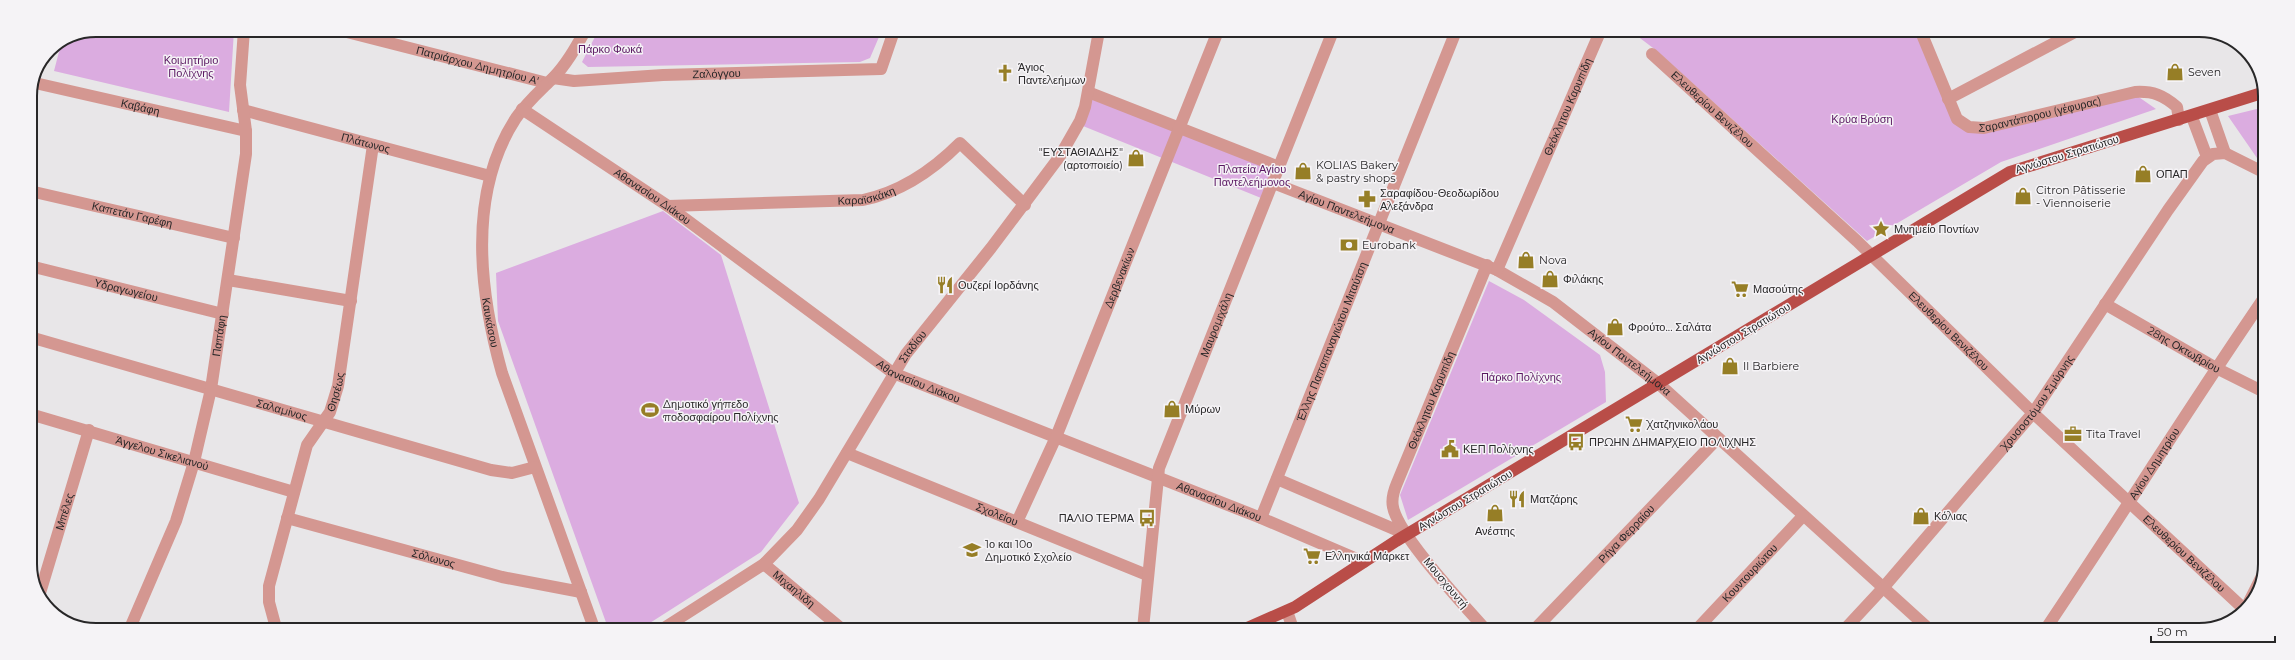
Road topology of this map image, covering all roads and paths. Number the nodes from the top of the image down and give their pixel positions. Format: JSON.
{"nodes":[{"id":1,"x":243,"y":37,"type":"edge"},
{"id":2,"x":367,"y":37,"type":"edge"},
{"id":3,"x":581,"y":37,"type":"edge"},
{"id":4,"x":892,"y":37,"type":"edge"},
{"id":5,"x":1098,"y":37,"type":"edge"},
{"id":6,"x":1216,"y":37,"type":"edge"},
{"id":7,"x":1331,"y":37,"type":"edge"},
{"id":8,"x":1454,"y":37,"type":"edge"},
{"id":9,"x":1598,"y":37,"type":"edge"},
{"id":10,"x":1923,"y":37,"type":"edge"},
{"id":11,"x":2066,"y":37,"type":"edge"},
{"id":12,"x":1652,"y":54,"type":"dead end"},
{"id":13,"x":39,"y":80,"type":"edge"},
{"id":14,"x":550,"y":81,"type":"junction"},
{"id":15,"x":1088,"y":92,"type":"junction"},
{"id":16,"x":2258,"y":94,"type":"edge"},
{"id":17,"x":1948,"y":99,"type":"junction"},
{"id":18,"x":242,"y":110,"type":"junction"},
{"id":19,"x":522,"y":110,"type":"junction"},
{"id":20,"x":2210,"y":110,"type":"junction"},
{"id":21,"x":2192,"y":116,"type":"junction"},
{"id":22,"x":2179,"y":120,"type":"junction"},
{"id":23,"x":1180,"y":128,"type":"junction"},
{"id":24,"x":246,"y":131,"type":"junction"},
{"id":25,"x":373,"y":145,"type":"junction"},
{"id":26,"x":2225,"y":153,"type":"junction"},
{"id":27,"x":2207,"y":158,"type":"junction"},
{"id":28,"x":1280,"y":167,"type":"junction"},
{"id":29,"x":2258,"y":170,"type":"edge"},
{"id":30,"x":490,"y":176,"type":"junction"},
{"id":31,"x":1273,"y":183,"type":"junction"},
{"id":32,"x":37,"y":193,"type":"edge"},
{"id":33,"x":1025,"y":205,"type":"junction"},
{"id":34,"x":668,"y":206,"type":"junction"},
{"id":35,"x":1380,"y":223,"type":"junction"},
{"id":36,"x":234,"y":238,"type":"junction"},
{"id":37,"x":1871,"y":255,"type":"junction"},
{"id":38,"x":37,"y":268,"type":"edge"},
{"id":39,"x":1492,"y":268,"type":"junction"},
{"id":40,"x":228,"y":280,"type":"junction"},
{"id":41,"x":351,"y":302,"type":"junction"},
{"id":42,"x":2105,"y":304,"type":"junction"},
{"id":43,"x":2258,"y":307,"type":"edge"},
{"id":44,"x":223,"y":314,"type":"junction"},
{"id":45,"x":37,"y":339,"type":"edge"},
{"id":46,"x":2216,"y":368,"type":"junction"},
{"id":47,"x":893,"y":373,"type":"junction"},
{"id":48,"x":1658,"y":384,"type":"junction"},
{"id":49,"x":211,"y":389,"type":"junction"},
{"id":50,"x":2258,"y":389,"type":"edge"},
{"id":51,"x":2033,"y":414,"type":"junction"},
{"id":52,"x":37,"y":416,"type":"edge"},
{"id":53,"x":323,"y":422,"type":"junction"},
{"id":54,"x":89,"y":430,"type":"junction"},
{"id":55,"x":1056,"y":437,"type":"junction"},
{"id":56,"x":1718,"y":438,"type":"junction"},
{"id":57,"x":846,"y":453,"type":"junction"},
{"id":58,"x":194,"y":462,"type":"junction"},
{"id":59,"x":535,"y":467,"type":"junction"},
{"id":60,"x":1157,"y":477,"type":"junction"},
{"id":61,"x":1277,"y":479,"type":"junction"},
{"id":62,"x":294,"y":492,"type":"junction"},
{"id":63,"x":2130,"y":503,"type":"junction"},
{"id":64,"x":1803,"y":516,"type":"junction"},
{"id":65,"x":287,"y":518,"type":"junction"},
{"id":66,"x":1260,"y":518,"type":"junction"},
{"id":67,"x":1017,"y":522,"type":"junction"},
{"id":68,"x":1408,"y":535,"type":"junction"},
{"id":69,"x":1364,"y":562,"type":"junction"},
{"id":70,"x":764,"y":564,"type":"junction"},
{"id":71,"x":1147,"y":575,"type":"junction"},
{"id":72,"x":42,"y":588,"type":"edge"},
{"id":73,"x":1883,"y":588,"type":"junction"},
{"id":74,"x":581,"y":592,"type":"junction"},
{"id":75,"x":2240,"y":606,"type":"edge"},
{"id":76,"x":1287,"y":611,"type":"junction"},
{"id":77,"x":132,"y":623,"type":"edge"},
{"id":78,"x":275,"y":623,"type":"edge"},
{"id":79,"x":592,"y":623,"type":"edge"},
{"id":80,"x":672,"y":623,"type":"edge"},
{"id":81,"x":835,"y":623,"type":"edge"},
{"id":82,"x":1143,"y":623,"type":"edge"},
{"id":83,"x":1259,"y":623,"type":"edge"},
{"id":84,"x":1291,"y":623,"type":"edge"},
{"id":85,"x":1480,"y":623,"type":"edge"},
{"id":86,"x":1541,"y":623,"type":"edge"},
{"id":87,"x":1704,"y":623,"type":"edge"},
{"id":88,"x":1850,"y":623,"type":"edge"},
{"id":89,"x":1922,"y":623,"type":"edge"},
{"id":90,"x":2050,"y":623,"type":"edge"}],
"edges":[{"from":1,"to":18,"type":"street","name":"Παπάφη"},
{"from":2,"to":14,"type":"street","name":"Πατριάρχου Δημητρίου Α'"},
{"from":3,"to":14,"type":"street","name":"Καυκάσου"},
{"from":4,"to":14,"type":"street","name":"Ζαλόγγου"},
{"from":5,"to":15,"type":"street","name":"Σταδίου"},
{"from":6,"to":23,"type":"street","name":"Δερβενακίων"},
{"from":7,"to":28,"type":"street","name":"Μαυρομιχάλη"},
{"from":8,"to":35,"type":"street","name":"Έλλης Παπαπαναγιώτου Μιταύτση"},
{"from":9,"to":39,"type":"street","name":"Θεόκλητου Καρυπίδη"},
{"from":10,"to":17,"type":"street","name":"Σαραντάπορου (γέφυρας)"},
{"from":11,"to":17,"type":"street"},
{"from":12,"to":37,"type":"street","name":"Ελευθερίου Βενιζέλου"},
{"from":13,"to":24,"type":"street","name":"Καβάφη"},
{"from":14,"to":19,"type":"street","name":"Καυκάσου"},
{"from":15,"to":23,"type":"street"},
{"from":15,"to":33,"type":"street","name":"Σταδίου"},
{"from":16,"to":20,"type":"main road","name":"Αγνώστου Στρατιώτου"},
{"from":17,"to":22,"type":"street","name":"Σαραντάπορου (γέφυρας)"},
{"from":18,"to":24,"type":"street","name":"Παπάφη"},
{"from":18,"to":25,"type":"street","name":"Πλάτωνος"},
{"from":19,"to":30,"type":"street","name":"Καυκάσου"},
{"from":19,"to":34,"type":"street","name":"Αθανασίου Διάκου"},
{"from":20,"to":21,"type":"main road","name":"Αγνώστου Στρατιώτου"},
{"from":20,"to":26,"type":"street"},
{"from":21,"to":22,"type":"main road","name":"Αγνώστου Στρατιώτου"},
{"from":21,"to":27,"type":"street"},
{"from":22,"to":37,"type":"main road","name":"Αγνώστου Στρατιώτου"},
{"from":23,"to":28,"type":"street"},
{"from":23,"to":55,"type":"street","name":"Δερβενακίων"},
{"from":24,"to":36,"type":"street","name":"Παπάφη"},
{"from":25,"to":30,"type":"street","name":"Πλάτωνος"},
{"from":25,"to":41,"type":"street","name":"Θησέως"},
{"from":26,"to":27,"type":"street"},
{"from":26,"to":29,"type":"street"},
{"from":27,"to":42,"type":"street","name":"Χρυσοστόμου Σμύρνης"},
{"from":28,"to":31,"type":"street","name":"Μαυρομιχάλη"},
{"from":30,"to":59,"type":"street","name":"Καυκάσου"},
{"from":31,"to":35,"type":"street","name":"Αγίου Παντελεήμονα"},
{"from":31,"to":60,"type":"street","name":"Μαυρομιχάλη"},
{"from":32,"to":36,"type":"street","name":"Καπετάν Γαρέφη"},
{"from":33,"to":34,"type":"street","name":"Καραϊσκάκη"},
{"from":33,"to":47,"type":"street","name":"Σταδίου"},
{"from":34,"to":47,"type":"street","name":"Αθανασίου Διάκου"},
{"from":35,"to":39,"type":"street","name":"Αγίου Παντελεήμονα"},
{"from":35,"to":61,"type":"street","name":"Έλλης Παπαπαναγιώτου Μιταύτση"},
{"from":36,"to":40,"type":"street","name":"Παπάφη"},
{"from":37,"to":48,"type":"main road","name":"Αγνώστου Στρατιώτου"},
{"from":37,"to":51,"type":"street","name":"Ελευθερίου Βενιζέλου"},
{"from":38,"to":44,"type":"street","name":"Υδραγωγείου"},
{"from":39,"to":48,"type":"street","name":"Αγίου Παντελεήμονα"},
{"from":39,"to":68,"type":"street","name":"Θεόκλητου Καρυπίδη"},
{"from":40,"to":41,"type":"street"},
{"from":40,"to":44,"type":"street","name":"Παπάφη"},
{"from":41,"to":53,"type":"street","name":"Θησέως"},
{"from":42,"to":46,"type":"street","name":"28ης Οκτωβρίου"},
{"from":42,"to":51,"type":"street","name":"Χρυσοστόμου Σμύρνης"},
{"from":43,"to":46,"type":"street","name":"Αγίου Δημητρίου"},
{"from":44,"to":49,"type":"street","name":"Παπάφη"},
{"from":45,"to":49,"type":"street","name":"Σαλαμίνος"},
{"from":46,"to":50,"type":"street","name":"28ης Οκτωβρίου"},
{"from":46,"to":63,"type":"street","name":"Αγίου Δημητρίου"},
{"from":47,"to":55,"type":"street","name":"Αθανασίου Διάκου"},
{"from":47,"to":57,"type":"street","name":"Σταδίου"},
{"from":48,"to":56,"type":"street","name":"Αγίου Παντελεήμονα"},
{"from":48,"to":68,"type":"main road","name":"Αγνώστου Στρατιώτου"},
{"from":49,"to":53,"type":"street","name":"Σαλαμίνος"},
{"from":49,"to":58,"type":"street","name":"Παπάφη"},
{"from":51,"to":63,"type":"street","name":"Ελευθερίου Βενιζέλου"},
{"from":51,"to":73,"type":"street","name":"Χρυσοστόμου Σμύρνης"},
{"from":52,"to":54,"type":"street","name":"Άγγελου Σικελιανού"},
{"from":53,"to":59,"type":"street","name":"Σαλαμίνος"},
{"from":53,"to":62,"type":"street","name":"Θησέως"},
{"from":54,"to":58,"type":"street","name":"Άγγελου Σικελιανού"},
{"from":54,"to":72,"type":"street","name":"Μπέλες"},
{"from":55,"to":60,"type":"street","name":"Αθανασίου Διάκου"},
{"from":55,"to":67,"type":"street","name":"Δερβενακίων"},
{"from":56,"to":64,"type":"street","name":"Αγίου Παντελεήμονα"},
{"from":56,"to":86,"type":"street","name":"Ρήγα Φερραίου"},
{"from":57,"to":67,"type":"street","name":"Σχολείου"},
{"from":57,"to":70,"type":"street","name":"Σταδίου"},
{"from":58,"to":62,"type":"street","name":"Άγγελου Σικελιανού"},
{"from":58,"to":77,"type":"street","name":"Παπάφη"},
{"from":59,"to":74,"type":"street","name":"Καυκάσου"},
{"from":60,"to":66,"type":"street","name":"Αθανασίου Διάκου"},
{"from":60,"to":71,"type":"street","name":"Μαυρομιχάλη"},
{"from":61,"to":66,"type":"street","name":"Έλλης Παπαπαναγιώτου Μιταύτση"},
{"from":61,"to":68,"type":"street"},
{"from":62,"to":65,"type":"street","name":"Θησέως"},
{"from":63,"to":75,"type":"street","name":"Ελευθερίου Βενιζέλου"},
{"from":63,"to":90,"type":"street","name":"Αγίου Δημητρίου"},
{"from":64,"to":73,"type":"street","name":"Αγίου Παντελεήμονα"},
{"from":64,"to":87,"type":"street","name":"Κουντουριώτου"},
{"from":65,"to":74,"type":"street","name":"Σόλωνος"},
{"from":65,"to":78,"type":"street","name":"Θησέως"},
{"from":66,"to":69,"type":"street","name":"Αθανασίου Διάκου"},
{"from":67,"to":71,"type":"street","name":"Σχολείου"},
{"from":68,"to":69,"type":"main road","name":"Αγνώστου Στρατιώτου"},
{"from":68,"to":85,"type":"street","name":"Μουσχουντή"},
{"from":69,"to":76,"type":"main road","name":"Αγνώστου Στρατιώτου"},
{"from":70,"to":80,"type":"street","name":"Σταδίου"},
{"from":70,"to":81,"type":"street","name":"Μιχαηλίδη"},
{"from":71,"to":82,"type":"street","name":"Μαυρομιχάλη"},
{"from":73,"to":88,"type":"street","name":"Χρυσοστόμου Σμύρνης"},
{"from":73,"to":89,"type":"street","name":"Αγίου Παντελεήμονα"},
{"from":74,"to":79,"type":"street","name":"Καυκάσου"},
{"from":76,"to":83,"type":"main road","name":"Αγνώστου Στρατιώτου"},
{"from":76,"to":84,"type":"street"}]}
